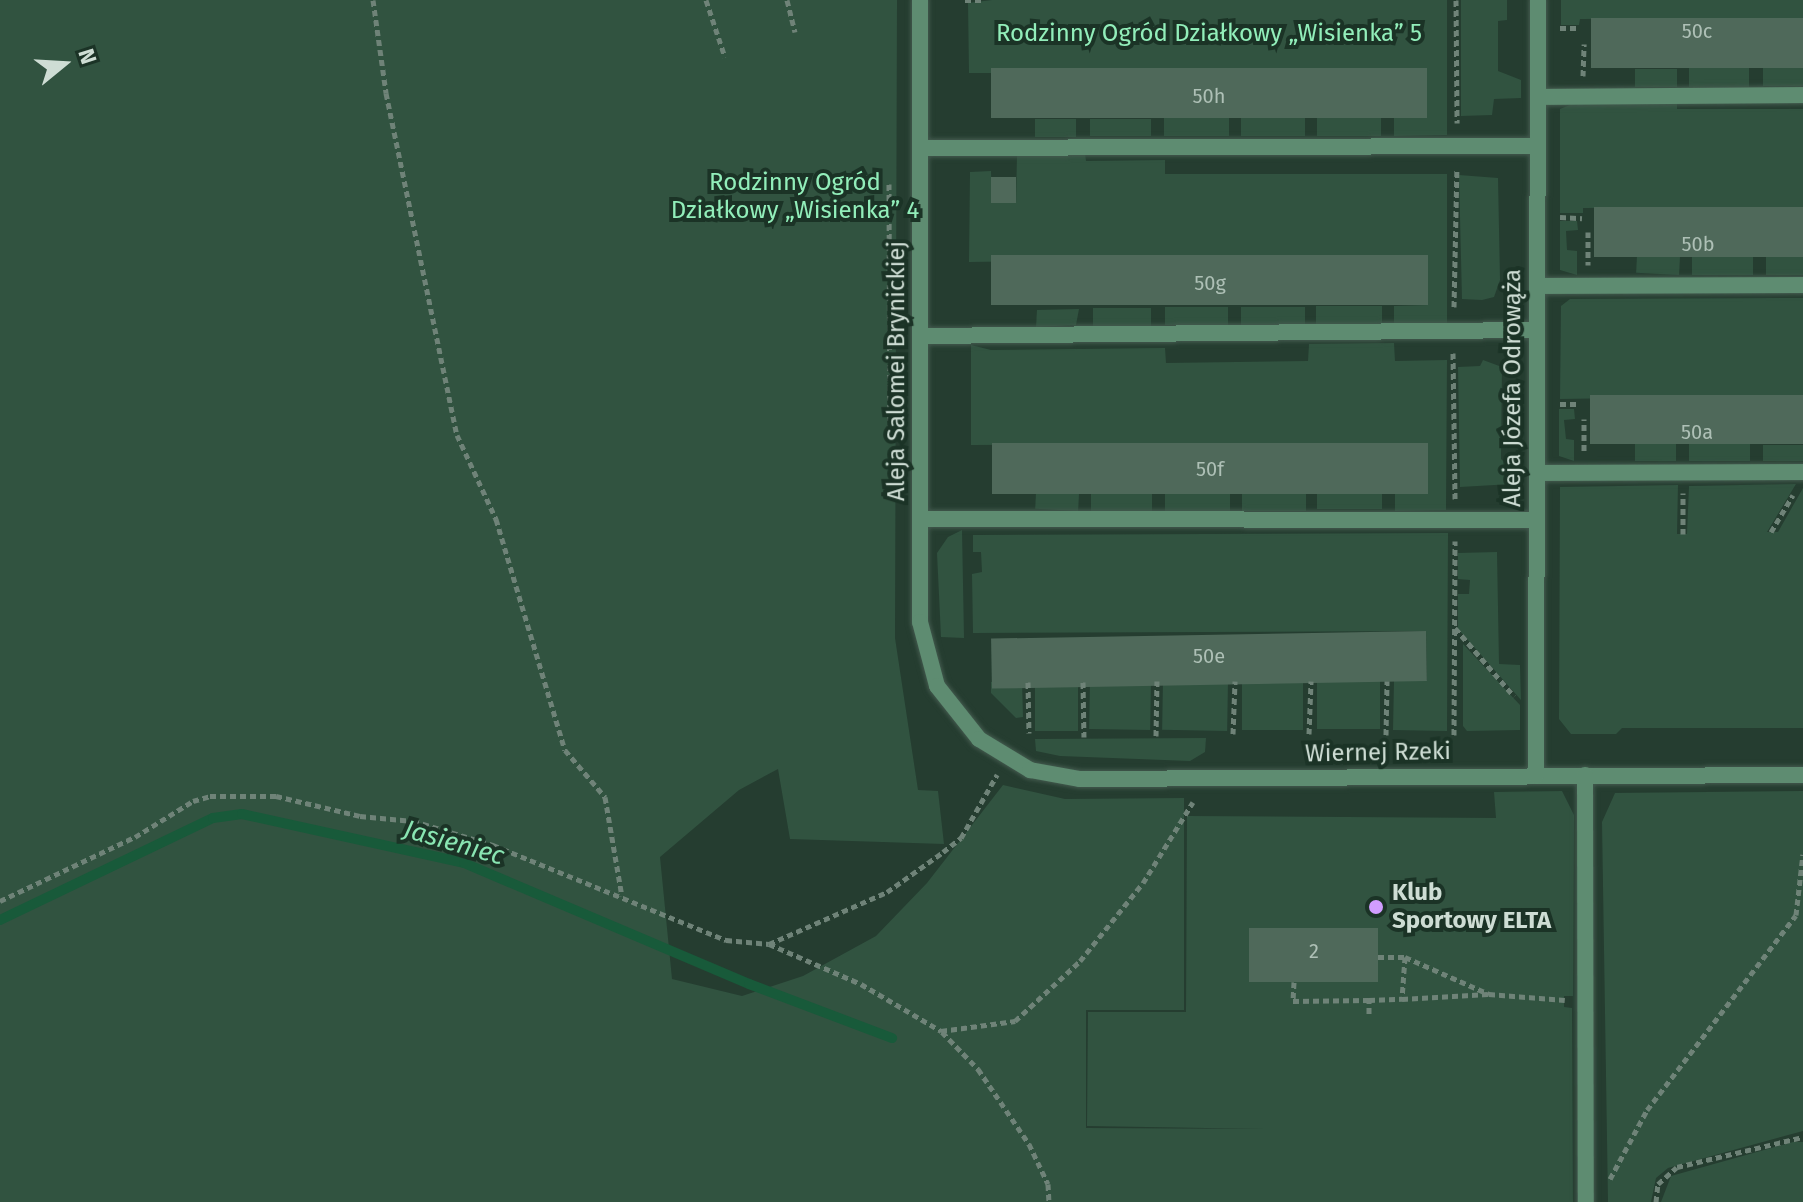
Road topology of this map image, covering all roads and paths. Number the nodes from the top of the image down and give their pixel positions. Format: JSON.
{"nodes":[{"id":1,"x":373,"y":0,"type":"edge"},
{"id":2,"x":706,"y":0,"type":"edge"},
{"id":3,"x":787,"y":0,"type":"edge"},
{"id":4,"x":920,"y":0,"type":"edge"},
{"id":5,"x":965,"y":0,"type":"edge"},
{"id":6,"x":984,"y":0,"type":"edge"},
{"id":7,"x":1456,"y":0,"type":"edge"},
{"id":8,"x":1538,"y":0,"type":"edge"},
{"id":9,"x":1555,"y":28,"type":"dead end"},
{"id":10,"x":1579,"y":28,"type":"dead end"},
{"id":11,"x":795,"y":32,"type":"dead end"},
{"id":12,"x":725,"y":57,"type":"dead end"},
{"id":13,"x":1803,"y":95,"type":"edge"},
{"id":14,"x":1538,"y":97,"type":"junction"},
{"id":15,"x":1457,"y":146,"type":"junction"},
{"id":16,"x":1538,"y":146,"type":"junction"},
{"id":17,"x":920,"y":148,"type":"junction"},
{"id":18,"x":889,"y":184,"type":"dead end"},
{"id":19,"x":1555,"y":217,"type":"dead end"},
{"id":20,"x":1582,"y":218,"type":"dead end"},
{"id":21,"x":1803,"y":285,"type":"edge"},
{"id":22,"x":1538,"y":286,"type":"junction"},
{"id":23,"x":1537,"y":330,"type":"junction"},
{"id":24,"x":1453,"y":331,"type":"junction"},
{"id":25,"x":921,"y":336,"type":"junction"},
{"id":26,"x":1555,"y":404,"type":"dead end"},
{"id":27,"x":1579,"y":404,"type":"dead end"},
{"id":28,"x":890,"y":429,"type":"dead end"},
{"id":29,"x":1803,"y":472,"type":"edge"},
{"id":30,"x":1537,"y":473,"type":"junction"},
{"id":31,"x":921,"y":519,"type":"junction"},
{"id":32,"x":1537,"y":520,"type":"junction"},
{"id":33,"x":1456,"y":521,"type":"junction"},
{"id":34,"x":1771,"y":532,"type":"dead end"},
{"id":35,"x":1455,"y":627,"type":"junction"},
{"id":36,"x":1157,"y":681,"type":"dead end"},
{"id":37,"x":1235,"y":681,"type":"dead end"},
{"id":38,"x":1311,"y":681,"type":"dead end"},
{"id":39,"x":1387,"y":681,"type":"dead end"},
{"id":40,"x":1028,"y":682,"type":"dead end"},
{"id":41,"x":1083,"y":682,"type":"dead end"},
{"id":42,"x":1537,"y":703,"type":"junction"},
{"id":43,"x":968,"y":729,"type":"joint"},
{"id":44,"x":1029,"y":733,"type":"dead end"},
{"id":45,"x":1233,"y":734,"type":"dead end"},
{"id":46,"x":1309,"y":734,"type":"dead end"},
{"id":47,"x":1386,"y":735,"type":"dead end"},
{"id":48,"x":1454,"y":735,"type":"dead end"},
{"id":49,"x":1156,"y":736,"type":"dead end"},
{"id":50,"x":1084,"y":737,"type":"dead end"},
{"id":51,"x":1005,"y":760,"type":"junction"},
{"id":52,"x":1585,"y":775,"type":"junction"},
{"id":53,"x":1803,"y":775,"type":"edge"},
{"id":54,"x":1536,"y":776,"type":"junction"},
{"id":55,"x":1204,"y":779,"type":"junction"},
{"id":56,"x":1803,"y":854,"type":"edge"},
{"id":57,"x":622,"y":896,"type":"junction"},
{"id":58,"x":0,"y":901,"type":"edge"},
{"id":59,"x":769,"y":944,"type":"junction"},
{"id":60,"x":1378,"y":957,"type":"dead end"},
{"id":61,"x":1405,"y":957,"type":"junction"},
{"id":62,"x":1294,"y":982,"type":"dead end"},
{"id":63,"x":1489,"y":994,"type":"junction"},
{"id":64,"x":1402,"y":999,"type":"junction"},
{"id":65,"x":1369,"y":1000,"type":"junction"},
{"id":66,"x":1586,"y":1002,"type":"junction"},
{"id":67,"x":1369,"y":1014,"type":"dead end"},
{"id":68,"x":941,"y":1031,"type":"junction"},
{"id":69,"x":1803,"y":1137,"type":"edge"},
{"id":70,"x":1603,"y":1191,"type":"dead end"},
{"id":71,"x":1049,"y":1202,"type":"edge"},
{"id":72,"x":1586,"y":1202,"type":"edge"},
{"id":73,"x":1656,"y":1202,"type":"edge"}],
"edges":[{"from":1,"to":57,"type":"path"},
{"from":2,"to":12,"type":"path"},
{"from":3,"to":11,"type":"path"},
{"from":4,"to":17,"type":"street","name":"Aleja Salomei Brynickiej"},
{"from":5,"to":6,"type":"path"},
{"from":7,"to":15,"type":"path"},
{"from":8,"to":14,"type":"street","name":"Aleja Józefa Odrowąża"},
{"from":9,"to":10,"type":"path"},
{"from":13,"to":14,"type":"street"},
{"from":14,"to":16,"type":"street","name":"Aleja Józefa Odrowąża"},
{"from":15,"to":16,"type":"street"},
{"from":15,"to":17,"type":"street"},
{"from":15,"to":24,"type":"path"},
{"from":16,"to":22,"type":"street","name":"Aleja Józefa Odrowąża"},
{"from":17,"to":25,"type":"street","name":"Aleja Salomei Brynickiej"},
{"from":18,"to":28,"type":"path"},
{"from":19,"to":20,"type":"path"},
{"from":21,"to":22,"type":"street"},
{"from":22,"to":23,"type":"street","name":"Aleja Józefa Odrowąża"},
{"from":23,"to":24,"type":"street"},
{"from":23,"to":30,"type":"street","name":"Aleja Józefa Odrowąża"},
{"from":24,"to":25,"type":"street"},
{"from":24,"to":33,"type":"path"},
{"from":25,"to":31,"type":"street","name":"Aleja Salomei Brynickiej"},
{"from":26,"to":27,"type":"path"},
{"from":29,"to":30,"type":"street"},
{"from":29,"to":34,"type":"path"},
{"from":30,"to":32,"type":"street","name":"Aleja Józefa Odrowąża"},
{"from":31,"to":33,"type":"street"},
{"from":31,"to":43,"type":"street","name":"Aleja Salomei Brynickiej"},
{"from":32,"to":33,"type":"street"},
{"from":32,"to":42,"type":"street","name":"Aleja Józefa Odrowąża"},
{"from":33,"to":35,"type":"path"},
{"from":35,"to":42,"type":"path"},
{"from":35,"to":48,"type":"path"},
{"from":36,"to":49,"type":"path"},
{"from":37,"to":45,"type":"path"},
{"from":38,"to":46,"type":"path"},
{"from":39,"to":47,"type":"path"},
{"from":40,"to":44,"type":"path"},
{"from":41,"to":50,"type":"path"},
{"from":42,"to":54,"type":"street","name":"Aleja Józefa Odrowąża"},
{"from":43,"to":51,"type":"street","name":"Wiernej Rzeki"},
{"from":51,"to":55,"type":"street","name":"Wiernej Rzeki"},
{"from":51,"to":59,"type":"path"},
{"from":52,"to":53,"type":"street","name":"Wiernej Rzeki"},
{"from":52,"to":54,"type":"street","name":"Wiernej Rzeki"},
{"from":52,"to":66,"type":"street"},
{"from":54,"to":55,"type":"street","name":"Wiernej Rzeki"},
{"from":55,"to":68,"type":"path"},
{"from":56,"to":70,"type":"path"},
{"from":57,"to":58,"type":"path"},
{"from":57,"to":59,"type":"path"},
{"from":59,"to":68,"type":"path"},
{"from":60,"to":61,"type":"path"},
{"from":61,"to":63,"type":"path"},
{"from":61,"to":64,"type":"path"},
{"from":62,"to":65,"type":"path"},
{"from":63,"to":64,"type":"path"},
{"from":63,"to":66,"type":"path"},
{"from":64,"to":65,"type":"path"},
{"from":65,"to":67,"type":"path"},
{"from":66,"to":72,"type":"street"},
{"from":68,"to":71,"type":"path"},
{"from":69,"to":73,"type":"path"}]}
